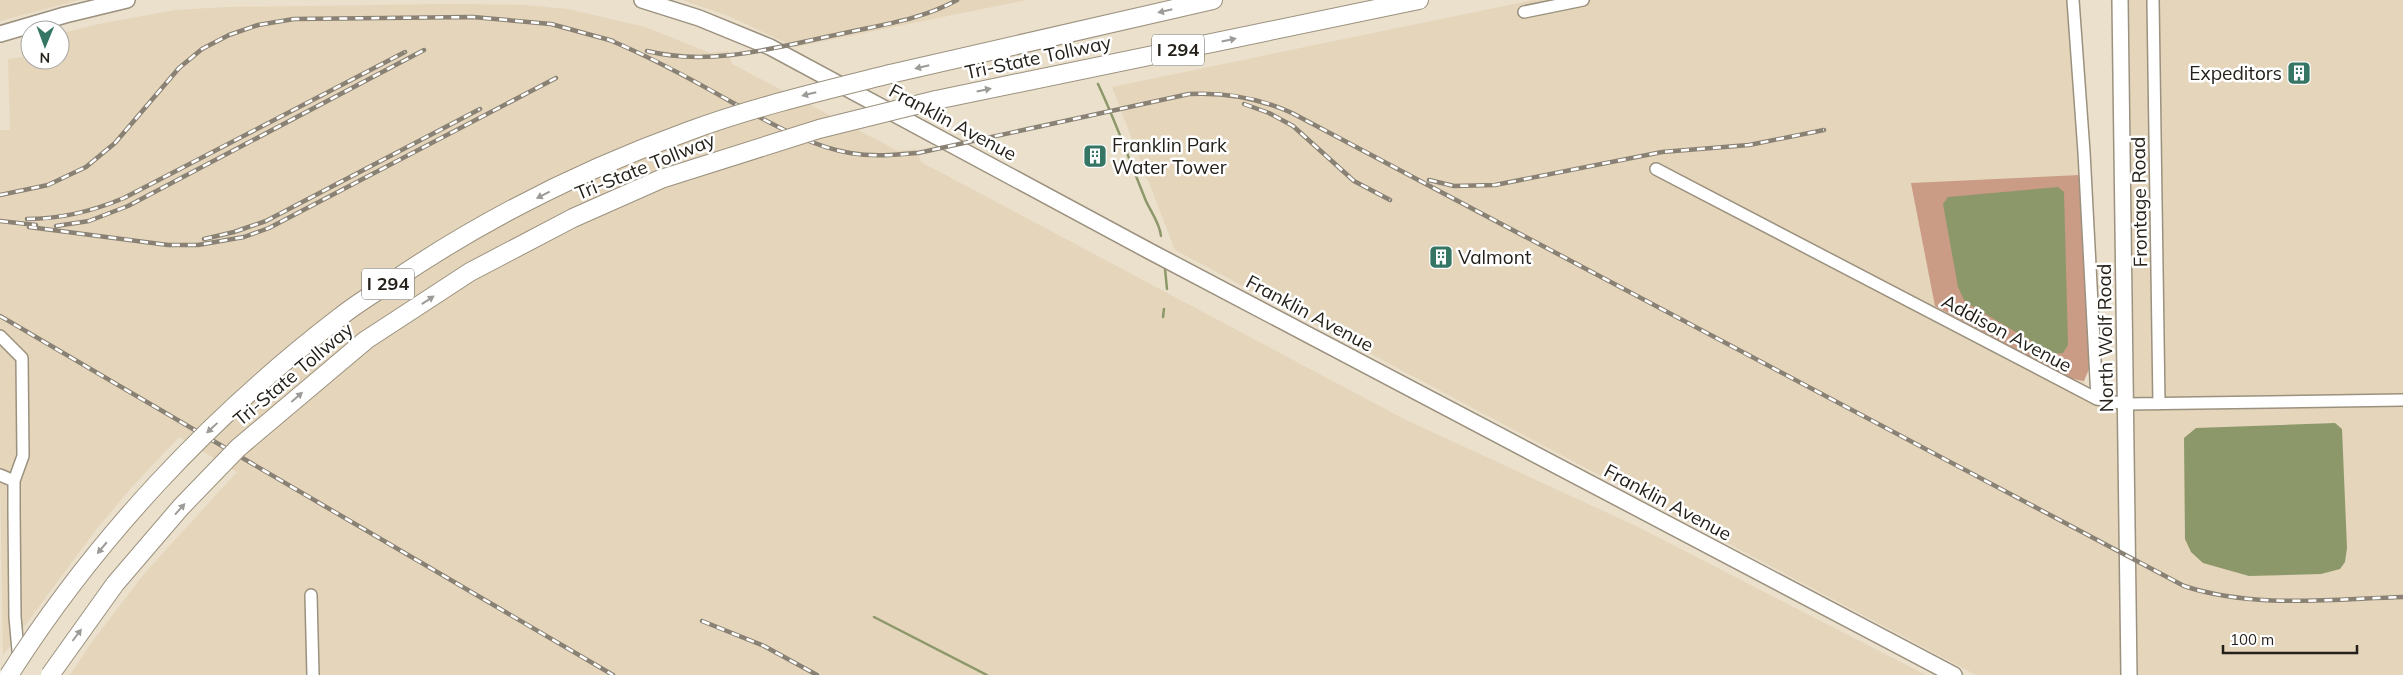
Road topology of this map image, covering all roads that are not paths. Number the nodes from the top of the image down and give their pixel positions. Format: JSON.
{"nodes":[{"id":1,"x":127,"y":0,"type":"edge"},
{"id":2,"x":642,"y":0,"type":"edge"},
{"id":3,"x":1213,"y":0,"type":"edge"},
{"id":4,"x":1420,"y":0,"type":"edge"},
{"id":5,"x":1583,"y":0,"type":"edge"},
{"id":6,"x":2073,"y":0,"type":"edge"},
{"id":7,"x":2120,"y":0,"type":"edge"},
{"id":8,"x":2153,"y":0,"type":"edge"},
{"id":9,"x":1524,"y":12,"type":"dead end"},
{"id":10,"x":0,"y":34,"type":"edge"},
{"id":11,"x":1656,"y":169,"type":"dead end"},
{"id":12,"x":0,"y":336,"type":"edge"},
{"id":13,"x":2097,"y":399,"type":"junction"},
{"id":14,"x":2403,"y":400,"type":"edge"},
{"id":15,"x":2126,"y":404,"type":"junction"},
{"id":16,"x":2159,"y":404,"type":"junction"},
{"id":17,"x":0,"y":475,"type":"edge"},
{"id":18,"x":14,"y":481,"type":"junction"},
{"id":19,"x":311,"y":595,"type":"dead end"},
{"id":20,"x":8,"y":675,"type":"edge"},
{"id":21,"x":20,"y":675,"type":"edge"},
{"id":22,"x":50,"y":675,"type":"edge"},
{"id":23,"x":313,"y":675,"type":"edge"},
{"id":24,"x":1954,"y":675,"type":"edge"},
{"id":25,"x":2129,"y":675,"type":"edge"}],
"edges":[{"from":1,"to":10,"type":"main road"},
{"from":2,"to":24,"type":"main road","name":"Franklin Avenue"},
{"from":3,"to":20,"type":"highway","name":"Tri-State Tollway","number":"I 294","one_way":true,"bridge":true},
{"from":22,"to":4,"type":"highway","name":"Tri-State Tollway","number":"I 294","one_way":true,"bridge":true},
{"from":5,"to":9,"type":"street"},
{"from":6,"to":13,"type":"street"},
{"from":7,"to":15,"type":"main road","name":"North Wolf Road"},
{"from":8,"to":16,"type":"street","name":"Frontage Road"},
{"from":11,"to":13,"type":"street","name":"Addison Avenue"},
{"from":12,"to":18,"type":"street"},
{"from":13,"to":15,"type":"street","name":"Addison Avenue"},
{"from":14,"to":16,"type":"street","name":"Addison Avenue"},
{"from":15,"to":16,"type":"street","name":"Addison Avenue"},
{"from":15,"to":25,"type":"main road","name":"North Wolf Road"},
{"from":17,"to":18,"type":"street"},
{"from":18,"to":21,"type":"street"},
{"from":19,"to":23,"type":"street"}]}
